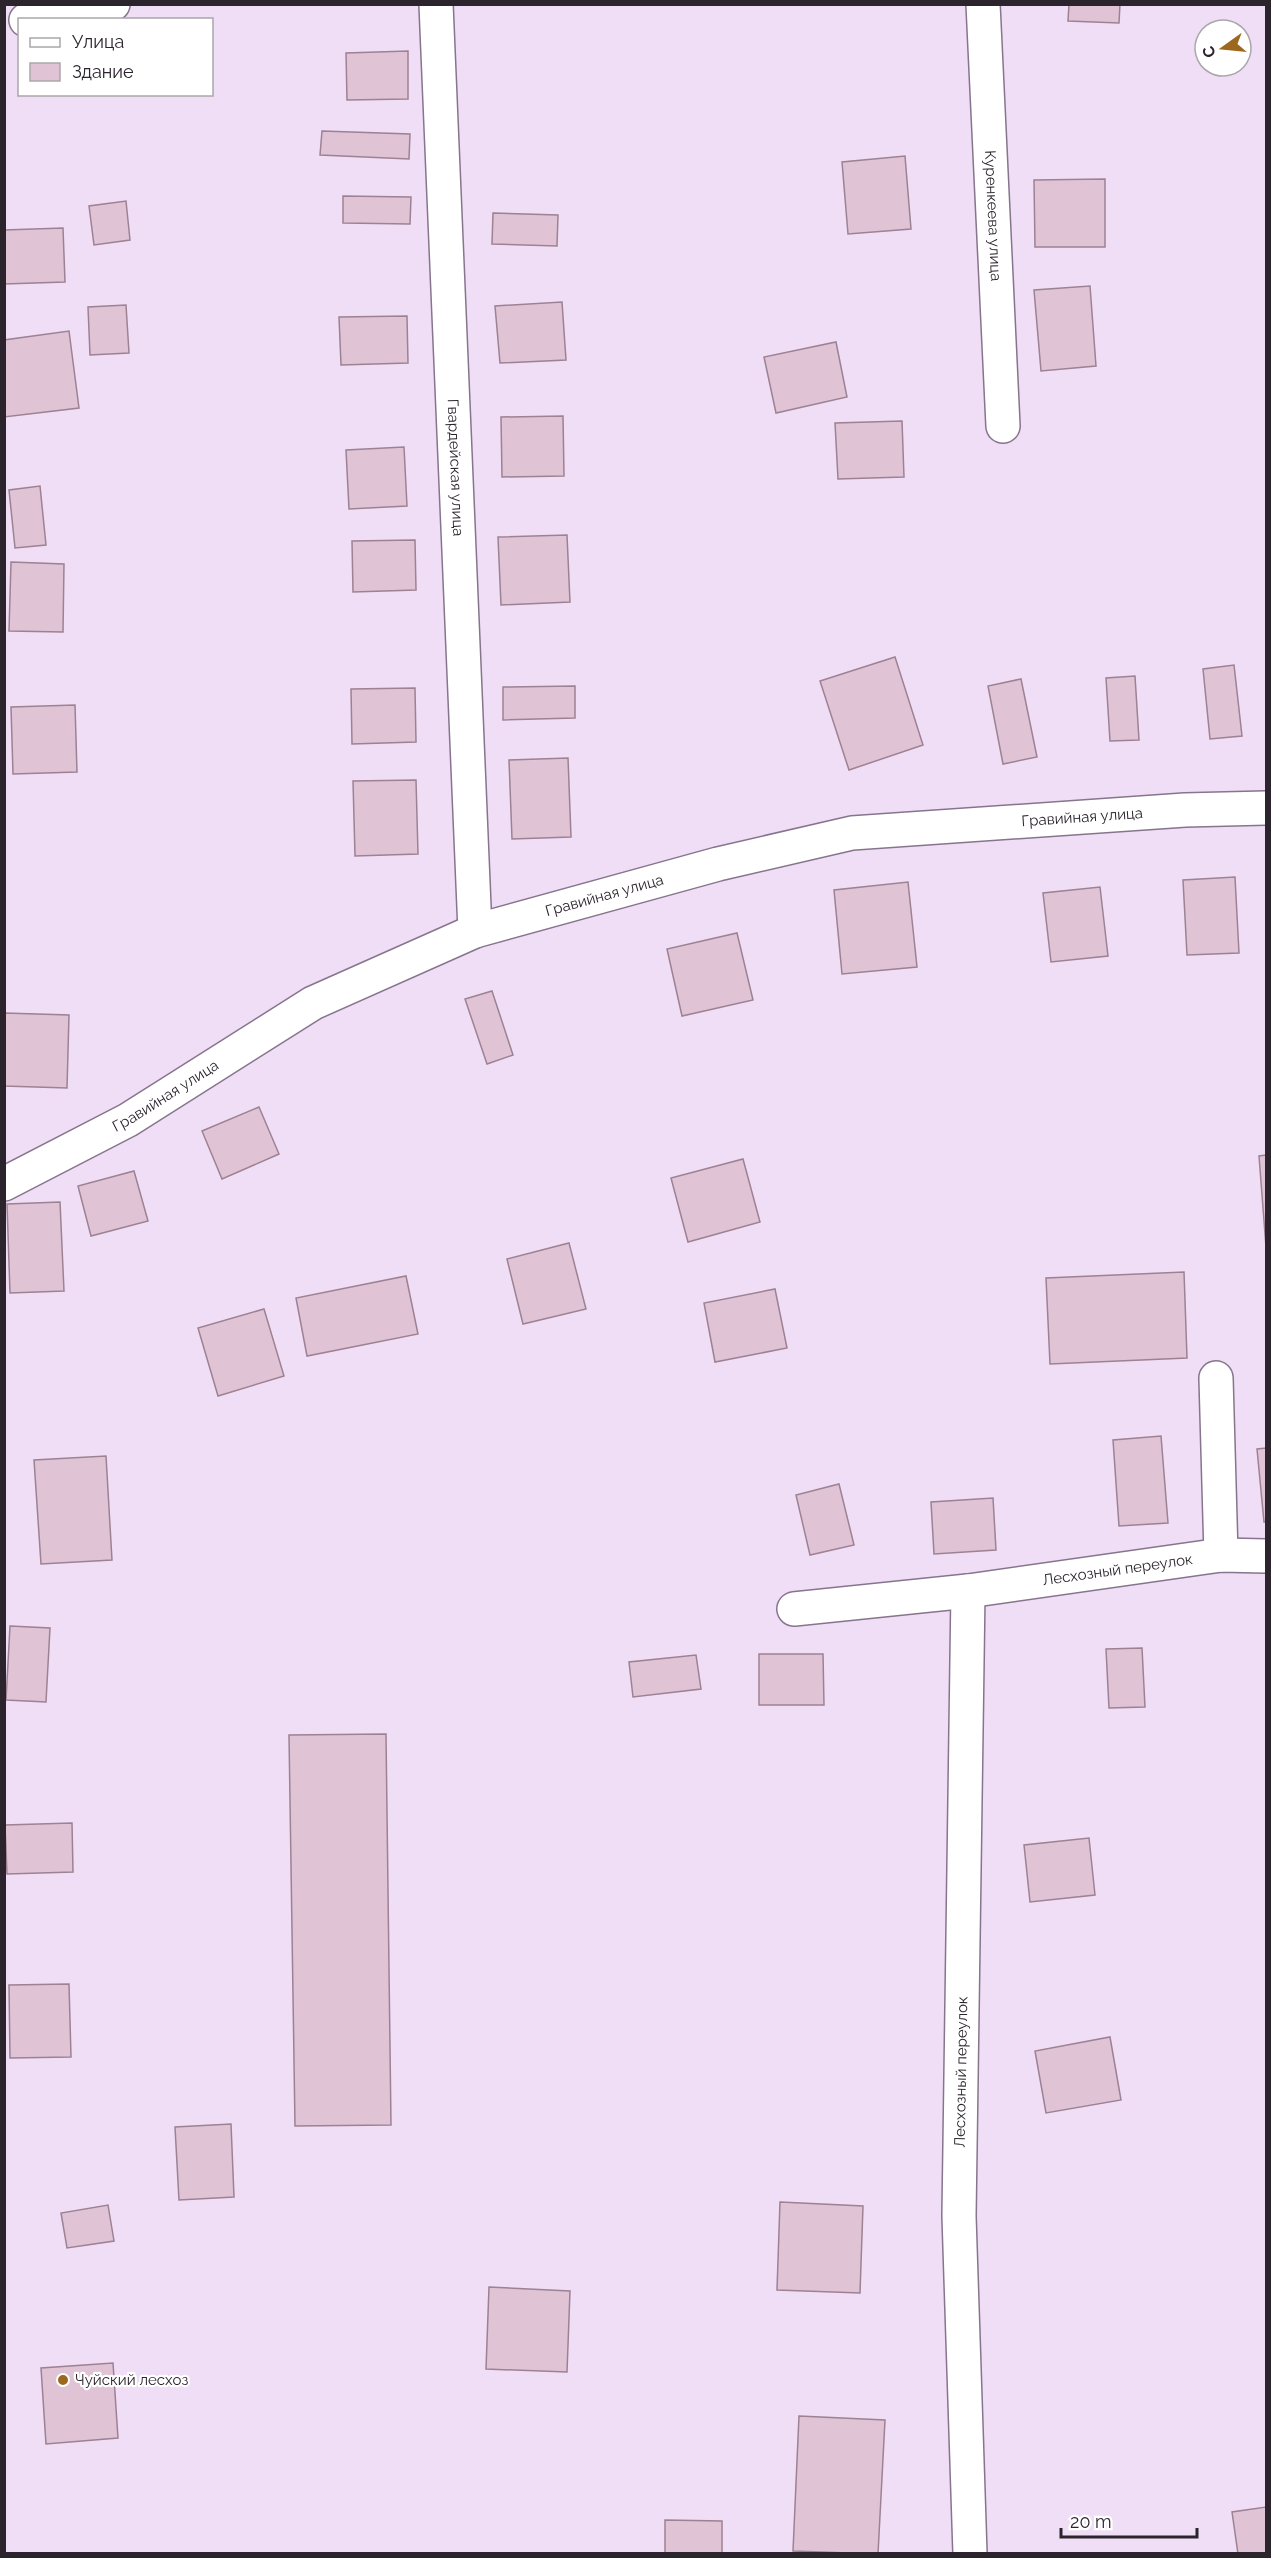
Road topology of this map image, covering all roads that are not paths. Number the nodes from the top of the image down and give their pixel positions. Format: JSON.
{"nodes":[{"id":1,"x":113,"y":4,"type":"edge"},
{"id":2,"x":436,"y":4,"type":"edge"},
{"id":3,"x":983,"y":4,"type":"edge"},
{"id":4,"x":37,"y":18,"type":"edge"},
{"id":5,"x":1003,"y":426,"type":"dead end"},
{"id":6,"x":1266,"y":808,"type":"edge"},
{"id":7,"x":475,"y":931,"type":"junction"},
{"id":8,"x":4,"y":1184,"type":"edge"},
{"id":9,"x":1216,"y":1378,"type":"dead end"},
{"id":10,"x":1221,"y":1556,"type":"junction"},
{"id":11,"x":1266,"y":1556,"type":"edge"},
{"id":12,"x":968,"y":1591,"type":"junction"},
{"id":13,"x":794,"y":1610,"type":"dead end"},
{"id":14,"x":970,"y":2553,"type":"edge"}],
"edges":[{"from":1,"to":4,"type":"street"},
{"from":2,"to":7,"type":"street","name":"Гвардейская улица"},
{"from":3,"to":5,"type":"street","name":"Куренкеева улица"},
{"from":6,"to":7,"type":"street","name":"Гравийная улица"},
{"from":7,"to":8,"type":"street","name":"Гравийная улица"},
{"from":9,"to":10,"type":"street"},
{"from":10,"to":11,"type":"street","name":"Лесхозный переулок"},
{"from":10,"to":12,"type":"street","name":"Лесхозный переулок"},
{"from":12,"to":13,"type":"street","name":"Лесхозный переулок"},
{"from":12,"to":14,"type":"street","name":"Лесхозный переулок"}]}
